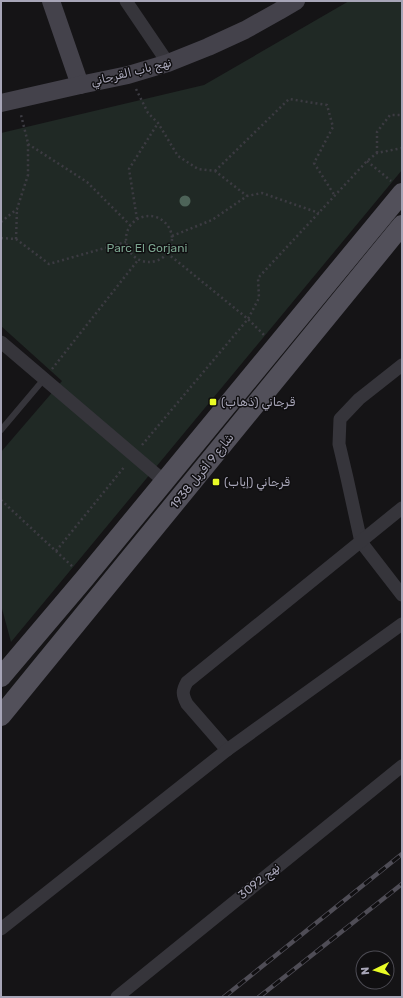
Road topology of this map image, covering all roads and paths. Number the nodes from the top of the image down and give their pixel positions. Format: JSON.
{"nodes":[{"id":1,"x":51,"y":1,"type":"edge"},
{"id":2,"x":126,"y":1,"type":"edge"},
{"id":3,"x":296,"y":1,"type":"edge"},
{"id":4,"x":279,"y":6,"type":"edge"},
{"id":5,"x":168,"y":63,"type":"junction"},
{"id":6,"x":128,"y":75,"type":"junction"},
{"id":7,"x":80,"y":84,"type":"junction"},
{"id":8,"x":9,"y":101,"type":"edge"},
{"id":9,"x":402,"y":115,"type":"edge"},
{"id":10,"x":158,"y":123,"type":"junction"},
{"id":11,"x":28,"y":144,"type":"junction"},
{"id":12,"x":402,"y":148,"type":"edge"},
{"id":13,"x":377,"y":152,"type":"junction"},
{"id":14,"x":367,"y":162,"type":"junction"},
{"id":15,"x":215,"y":171,"type":"junction"},
{"id":16,"x":399,"y":189,"type":"edge"},
{"id":17,"x":247,"y":196,"type":"junction"},
{"id":18,"x":335,"y":196,"type":"junction"},
{"id":19,"x":18,"y":209,"type":"junction"},
{"id":20,"x":319,"y":213,"type":"junction"},
{"id":21,"x":137,"y":219,"type":"junction"},
{"id":22,"x":1,"y":222,"type":"edge"},
{"id":23,"x":130,"y":225,"type":"junction"},
{"id":24,"x":402,"y":225,"type":"edge"},
{"id":25,"x":172,"y":236,"type":"junction"},
{"id":26,"x":1,"y":238,"type":"edge"},
{"id":27,"x":16,"y":239,"type":"junction"},
{"id":28,"x":126,"y":242,"type":"junction"},
{"id":29,"x":167,"y":253,"type":"junction"},
{"id":30,"x":138,"y":260,"type":"junction"},
{"id":31,"x":248,"y":319,"type":"junction"},
{"id":32,"x":1,"y":342,"type":"edge"},
{"id":33,"x":276,"y":346,"type":"junction"},
{"id":34,"x":402,"y":365,"type":"edge"},
{"id":35,"x":44,"y":379,"type":"junction"},
{"id":36,"x":1,"y":430,"type":"edge"},
{"id":37,"x":134,"y":455,"type":"junction"},
{"id":38,"x":164,"y":481,"type":"junction"},
{"id":39,"x":1,"y":500,"type":"edge"},
{"id":40,"x":402,"y":508,"type":"edge"},
{"id":41,"x":361,"y":542,"type":"junction"},
{"id":42,"x":56,"y":551,"type":"junction"},
{"id":43,"x":85,"y":578,"type":"junction"},
{"id":44,"x":402,"y":595,"type":"edge"},
{"id":45,"x":402,"y":624,"type":"edge"},
{"id":46,"x":1,"y":677,"type":"edge"},
{"id":47,"x":1,"y":716,"type":"edge"},
{"id":48,"x":227,"y":750,"type":"junction"},
{"id":49,"x":402,"y":766,"type":"edge"},
{"id":50,"x":1,"y":929,"type":"edge"},
{"id":51,"x":117,"y":997,"type":"edge"}],
"edges":[{"from":1,"to":7,"type":"street"},
{"from":2,"to":5,"type":"street"},
{"from":3,"to":4,"type":"street","name":"نهج باب القرجاني"},
{"from":4,"to":5,"type":"street","name":"نهج باب القرجاني"},
{"from":5,"to":6,"type":"street","name":"نهج باب القرجاني"},
{"from":6,"to":7,"type":"street","name":"نهج باب القرجاني"},
{"from":6,"to":10,"type":"path"},
{"from":7,"to":8,"type":"street","name":"نهج باب القرجاني"},
{"from":8,"to":11,"type":"path"},
{"from":9,"to":13,"type":"path"},
{"from":10,"to":15,"type":"path"},
{"from":10,"to":21,"type":"path"},
{"from":11,"to":19,"type":"path"},
{"from":11,"to":23,"type":"path"},
{"from":12,"to":13,"type":"path"},
{"from":13,"to":14,"type":"path"},
{"from":14,"to":16,"type":"path"},
{"from":14,"to":18,"type":"path"},
{"from":15,"to":17,"type":"path"},
{"from":15,"to":18,"type":"path"},
{"from":16,"to":33,"type":"main road","name":"شارع 9 أفريل 1938"},
{"from":17,"to":20,"type":"path"},
{"from":17,"to":25,"type":"path"},
{"from":18,"to":20,"type":"path"},
{"from":19,"to":22,"type":"path"},
{"from":19,"to":27,"type":"path"},
{"from":20,"to":31,"type":"path"},
{"from":21,"to":23,"type":"path"},
{"from":21,"to":25,"type":"path"},
{"from":23,"to":28,"type":"path"},
{"from":24,"to":47,"type":"main road","name":"شارع 9 أفريل 1938"},
{"from":25,"to":29,"type":"path"},
{"from":26,"to":27,"type":"path"},
{"from":27,"to":28,"type":"path"},
{"from":28,"to":30,"type":"path"},
{"from":29,"to":30,"type":"path"},
{"from":29,"to":31,"type":"path"},
{"from":30,"to":35,"type":"path"},
{"from":31,"to":33,"type":"path"},
{"from":31,"to":37,"type":"path"},
{"from":32,"to":35,"type":"street"},
{"from":33,"to":38,"type":"main road","name":"شارع 9 أفريل 1938"},
{"from":34,"to":41,"type":"street"},
{"from":35,"to":36,"type":"lane"},
{"from":35,"to":37,"type":"street"},
{"from":37,"to":38,"type":"street"},
{"from":37,"to":42,"type":"path"},
{"from":38,"to":43,"type":"main road","name":"شارع 9 أفريل 1938"},
{"from":39,"to":42,"type":"path"},
{"from":40,"to":41,"type":"street"},
{"from":41,"to":44,"type":"street"},
{"from":41,"to":48,"type":"street"},
{"from":42,"to":43,"type":"path"},
{"from":43,"to":46,"type":"main road","name":"شارع 9 أفريل 1938"},
{"from":45,"to":48,"type":"street"},
{"from":48,"to":50,"type":"street"},
{"from":49,"to":51,"type":"street","name":"نهج 3092"}]}
